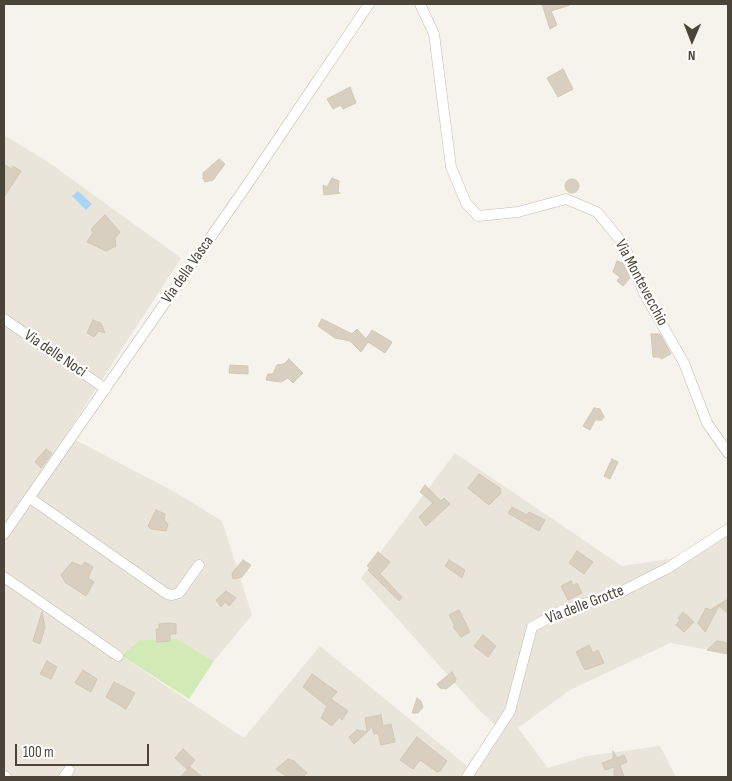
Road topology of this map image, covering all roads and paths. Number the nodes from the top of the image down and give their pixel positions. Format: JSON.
{"nodes":[{"id":1,"x":369,"y":4,"type":"edge"},
{"id":2,"x":420,"y":4,"type":"edge"},
{"id":3,"x":4,"y":319,"type":"edge"},
{"id":4,"x":106,"y":389,"type":"junction"},
{"id":5,"x":728,"y":453,"type":"edge"},
{"id":6,"x":30,"y":498,"type":"junction"},
{"id":7,"x":728,"y":529,"type":"edge"},
{"id":8,"x":4,"y":534,"type":"edge"},
{"id":9,"x":199,"y":565,"type":"dead end"},
{"id":10,"x":4,"y":578,"type":"edge"},
{"id":11,"x":118,"y":656,"type":"dead end"},
{"id":12,"x":467,"y":777,"type":"edge"}],
"edges":[{"from":1,"to":4,"type":"street","name":"Via della Vasca"},
{"from":2,"to":5,"type":"street","name":"Via Montevecchio"},
{"from":3,"to":4,"type":"street","name":"Via delle Noci"},
{"from":4,"to":6,"type":"street","name":"Via della Vasca"},
{"from":6,"to":8,"type":"street","name":"Via della Vasca"},
{"from":6,"to":9,"type":"street"},
{"from":7,"to":12,"type":"street","name":"Via delle Grotte"},
{"from":10,"to":11,"type":"street"}]}
